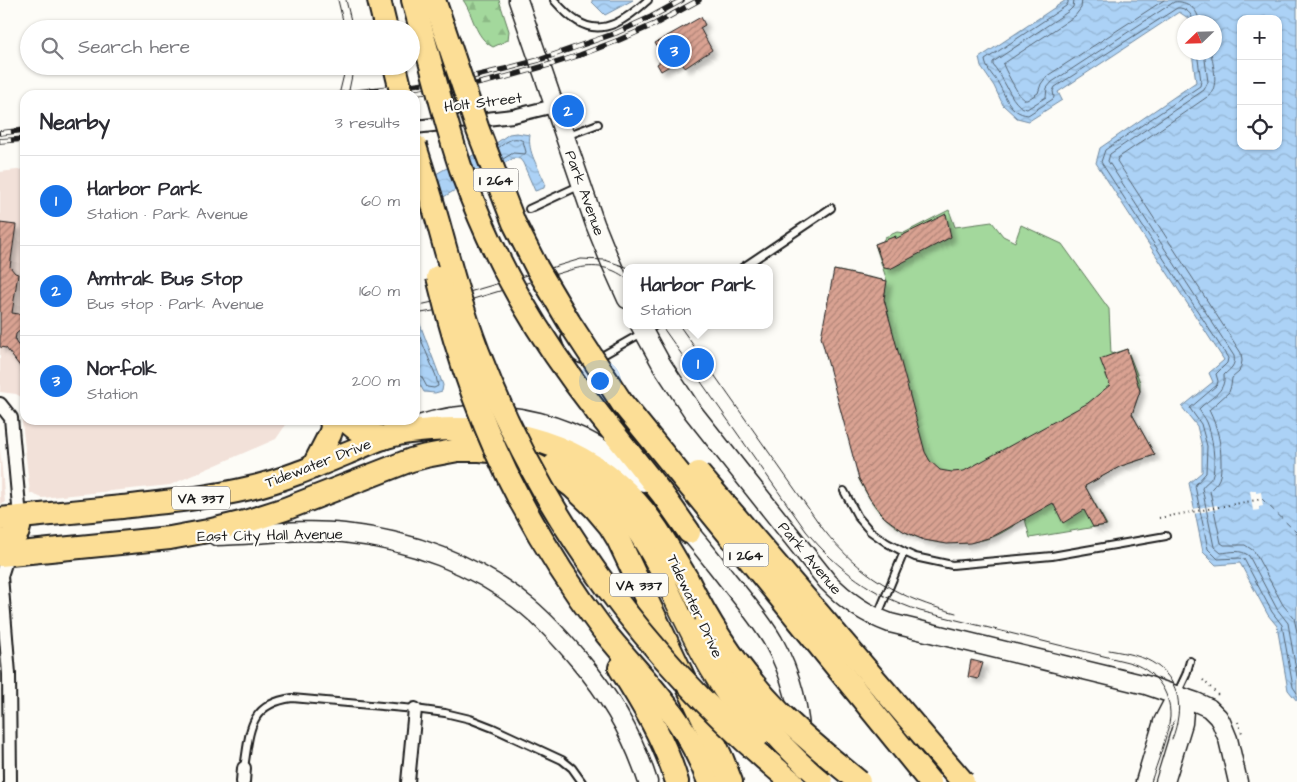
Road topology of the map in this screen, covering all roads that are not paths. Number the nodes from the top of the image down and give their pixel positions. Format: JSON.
{"nodes":[{"id":1,"x":379,"y":0,"type":"edge"},
{"id":2,"x":413,"y":0,"type":"edge"},
{"id":3,"x":434,"y":0,"type":"edge"},
{"id":4,"x":518,"y":0,"type":"edge"},
{"id":5,"x":554,"y":0,"type":"edge"},
{"id":6,"x":648,"y":0,"type":"edge"},
{"id":7,"x":384,"y":20,"type":"edge"},
{"id":8,"x":433,"y":32,"type":"junction"},
{"id":9,"x":397,"y":75,"type":"edge"},
{"id":10,"x":401,"y":90,"type":"edge"},
{"id":11,"x":554,"y":106,"type":"junction"},
{"id":12,"x":598,"y":124,"type":"dead end"},
{"id":13,"x":420,"y":126,"type":"edge"},
{"id":14,"x":565,"y":136,"type":"junction"},
{"id":15,"x":420,"y":163,"type":"edge"},
{"id":16,"x":582,"y":185,"type":"junction"},
{"id":17,"x":420,"y":189,"type":"edge"},
{"id":18,"x":529,"y":208,"type":"dead end"},
{"id":19,"x":831,"y":208,"type":"dead end"},
{"id":20,"x":748,"y":264,"type":"edge"},
{"id":21,"x":623,"y":290,"type":"edge"},
{"id":22,"x":644,"y":329,"type":"edge"},
{"id":23,"x":646,"y":329,"type":"edge"},
{"id":24,"x":567,"y":330,"type":"junction"},
{"id":25,"x":0,"y":404,"type":"edge"},
{"id":26,"x":420,"y":424,"type":"edge"},
{"id":27,"x":332,"y":425,"type":"edge"},
{"id":28,"x":351,"y":425,"type":"edge"},
{"id":29,"x":418,"y":425,"type":"edge"},
{"id":30,"x":388,"y":437,"type":"junction"},
{"id":31,"x":508,"y":453,"type":"junction"},
{"id":32,"x":313,"y":467,"type":"junction"},
{"id":33,"x":844,"y":491,"type":"dead end"},
{"id":34,"x":10,"y":518,"type":"edge"},
{"id":35,"x":689,"y":532,"type":"junction"},
{"id":36,"x":1166,"y":536,"type":"dead end"},
{"id":37,"x":170,"y":538,"type":"junction"},
{"id":38,"x":3,"y":550,"type":"edge"},
{"id":39,"x":904,"y":552,"type":"junction"},
{"id":40,"x":679,"y":582,"type":"junction"},
{"id":41,"x":577,"y":594,"type":"junction"},
{"id":42,"x":877,"y":618,"type":"junction"},
{"id":43,"x":1190,"y":661,"type":"dead end"},
{"id":44,"x":5,"y":675,"type":"edge"},
{"id":45,"x":1181,"y":696,"type":"junction"},
{"id":46,"x":415,"y":709,"type":"junction"},
{"id":47,"x":244,"y":768,"type":"joint"},
{"id":48,"x":10,"y":782,"type":"edge"},
{"id":49,"x":243,"y":782,"type":"edge"},
{"id":50,"x":408,"y":782,"type":"edge"},
{"id":51,"x":582,"y":782,"type":"edge"},
{"id":52,"x":648,"y":782,"type":"edge"},
{"id":53,"x":677,"y":782,"type":"edge"},
{"id":54,"x":709,"y":782,"type":"edge"},
{"id":55,"x":731,"y":782,"type":"edge"},
{"id":56,"x":792,"y":782,"type":"edge"},
{"id":57,"x":799,"y":782,"type":"edge"},
{"id":58,"x":806,"y":782,"type":"edge"},
{"id":59,"x":823,"y":782,"type":"edge"},
{"id":60,"x":859,"y":782,"type":"edge"},
{"id":61,"x":930,"y":782,"type":"edge"},
{"id":62,"x":963,"y":782,"type":"edge"},
{"id":63,"x":1145,"y":782,"type":"edge"},
{"id":64,"x":1165,"y":782,"type":"edge"},
{"id":65,"x":1238,"y":782,"type":"edge"}],
"edges":[{"from":1,"to":7,"type":"highway"},
{"from":2,"to":8,"type":"highway"},
{"from":3,"to":8,"type":"highway","number":"I 264"},
{"from":4,"to":11,"type":"main road","name":"Park Avenue"},
{"from":5,"to":6,"type":"lane"},
{"from":8,"to":24,"type":"highway","number":"I 264","bridge":true},
{"from":8,"to":35,"type":"highway","bridge":true},
{"from":9,"to":10,"type":"highway","bridge":true},
{"from":11,"to":13,"type":"street","name":"Holt Street"},
{"from":11,"to":14,"type":"main road","name":"Park Avenue"},
{"from":12,"to":14,"type":"lane"},
{"from":14,"to":16,"type":"main road","name":"Park Avenue"},
{"from":15,"to":56,"type":"highway","bridge":true},
{"from":16,"to":18,"type":"lane"},
{"from":16,"to":21,"type":"main road","name":"Park Avenue"},
{"from":17,"to":41,"type":"highway","bridge":true},
{"from":19,"to":20,"type":"lane"},
{"from":22,"to":24,"type":"lane"},
{"from":23,"to":42,"type":"main road","name":"Park Avenue"},
{"from":24,"to":61,"type":"highway","number":"I 264","bridge":true},
{"from":24,"to":62,"type":"highway","bridge":true},
{"from":25,"to":34,"type":"street"},
{"from":26,"to":35,"type":"main road"},
{"from":27,"to":32,"type":"highway"},
{"from":28,"to":30,"type":"highway"},
{"from":29,"to":30,"type":"main road"},
{"from":30,"to":32,"type":"highway","name":"Tidewater Drive","number":"VA 337"},
{"from":30,"to":40,"type":"highway","name":"Tidewater Drive","number":"VA 337"},
{"from":31,"to":37,"type":"highway","name":"Tidewater Drive","number":"VA 337"},
{"from":31,"to":40,"type":"main road","name":"Tidewater Drive"},
{"from":31,"to":55,"type":"highway","number":"VA 337"},
{"from":32,"to":34,"type":"highway","name":"Tidewater Drive","number":"VA 337"},
{"from":33,"to":39,"type":"lane"},
{"from":34,"to":38,"type":"highway"},
{"from":35,"to":57,"type":"main road"},
{"from":36,"to":39,"type":"lane"},
{"from":37,"to":38,"type":"highway","name":"Tidewater Drive","number":"VA 337"},
{"from":37,"to":52,"type":"main road","name":"East City Hall Avenue"},
{"from":38,"to":44,"type":"street"},
{"from":39,"to":42,"type":"lane"},
{"from":40,"to":58,"type":"main road","name":"Tidewater Drive","bridge":true},
{"from":40,"to":59,"type":"main road","name":"Tidewater Drive","bridge":true},
{"from":40,"to":60,"type":"highway","number":"VA 337","bridge":true},
{"from":41,"to":53,"type":"highway"},
{"from":41,"to":54,"type":"highway"},
{"from":42,"to":45,"type":"main road","name":"Park Avenue"},
{"from":43,"to":45,"type":"lane"},
{"from":44,"to":48,"type":"street"},
{"from":45,"to":63,"type":"main road"},
{"from":45,"to":64,"type":"main road"},
{"from":45,"to":65,"type":"main road","name":"Park Avenue"},
{"from":46,"to":47,"type":"lane"},
{"from":46,"to":50,"type":"street"},
{"from":46,"to":51,"type":"lane"},
{"from":47,"to":49,"type":"street"}]}
